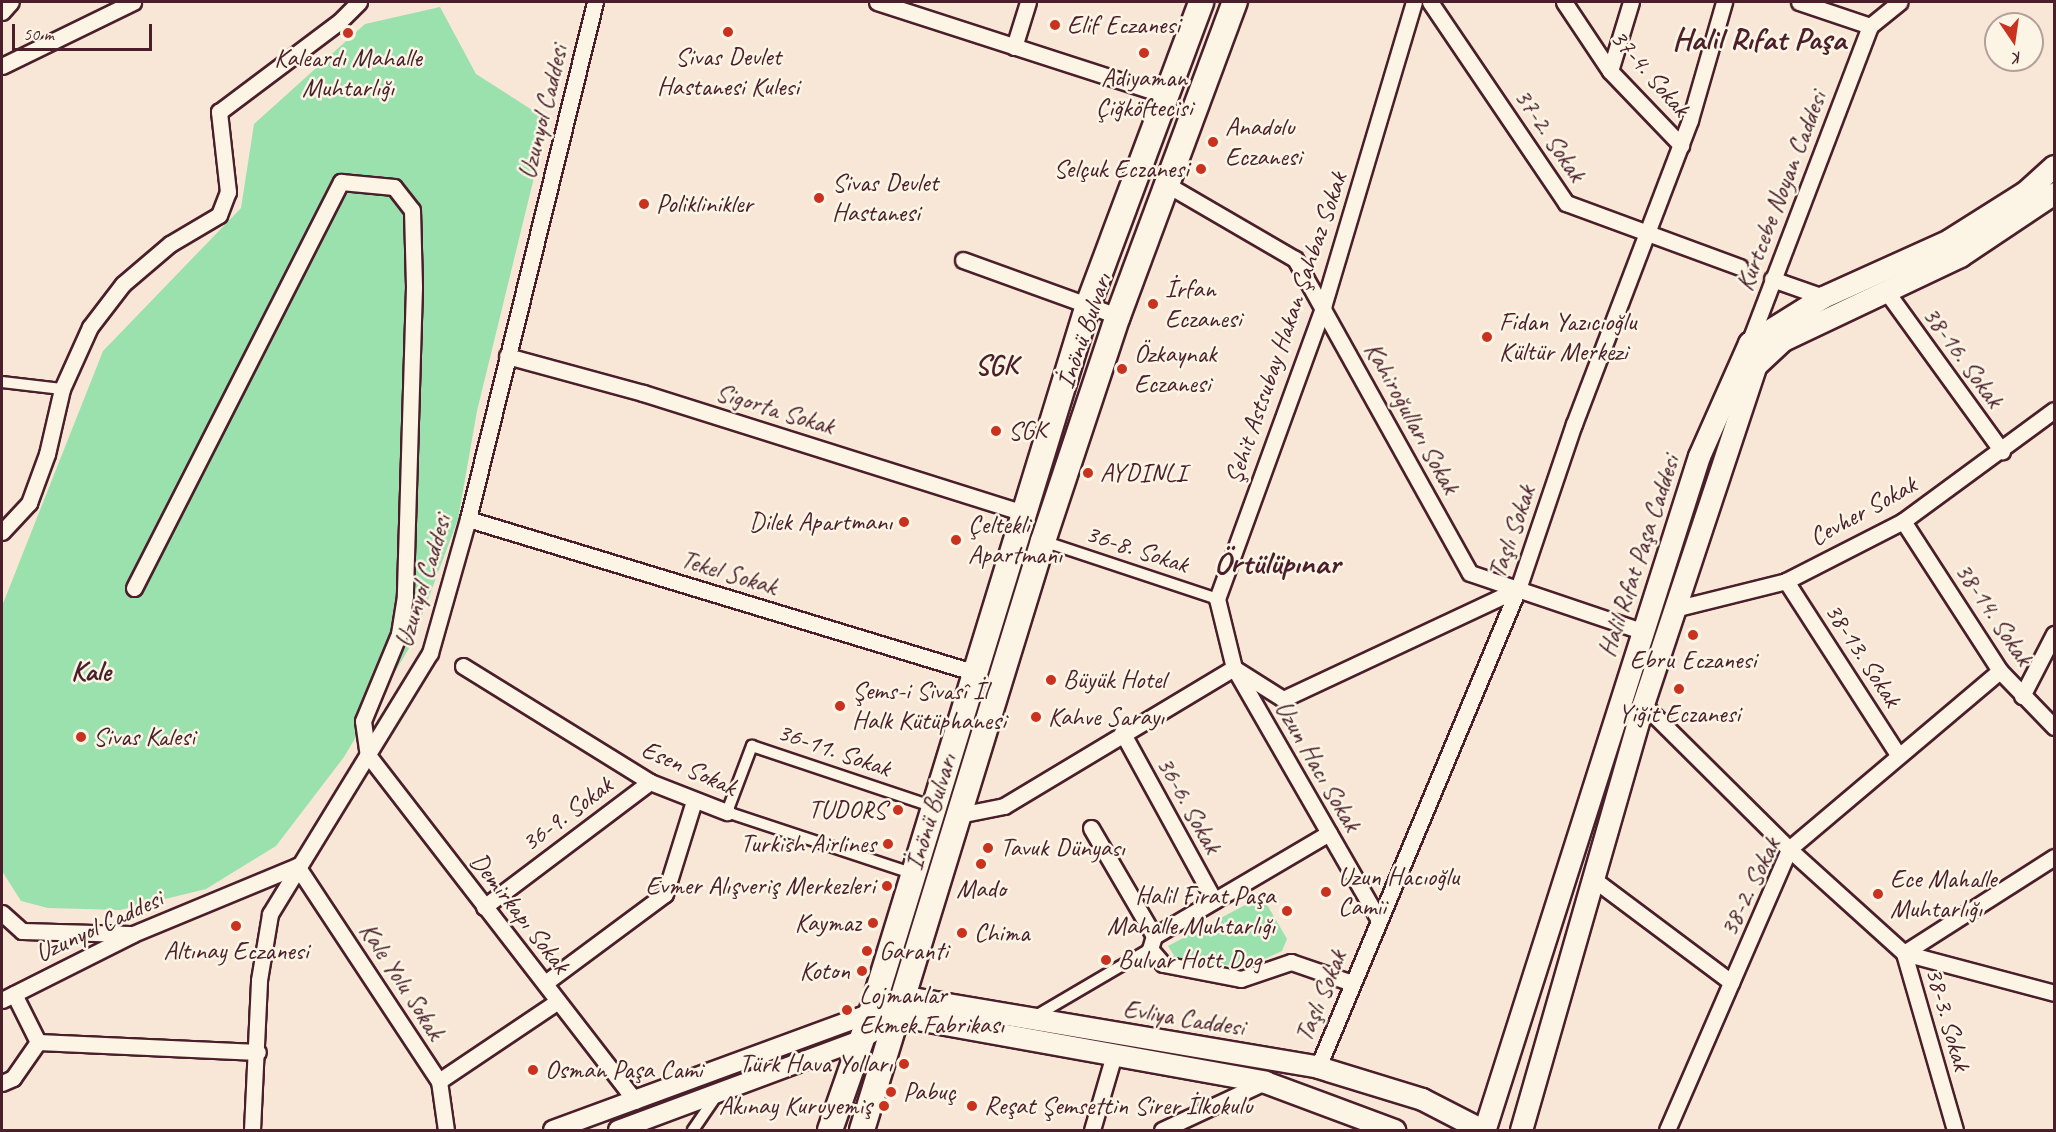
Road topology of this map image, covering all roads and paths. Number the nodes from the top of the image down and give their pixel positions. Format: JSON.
{"nodes":[{"id":1,"x":11,"y":2,"type":"edge"},
{"id":2,"x":133,"y":2,"type":"edge"},
{"id":3,"x":359,"y":2,"type":"edge"},
{"id":4,"x":595,"y":2,"type":"edge"},
{"id":5,"x":877,"y":2,"type":"edge"},
{"id":6,"x":1028,"y":2,"type":"edge"},
{"id":7,"x":1201,"y":2,"type":"edge"},
{"id":8,"x":1235,"y":2,"type":"edge"},
{"id":9,"x":1414,"y":2,"type":"edge"},
{"id":10,"x":1430,"y":2,"type":"edge"},
{"id":11,"x":1564,"y":2,"type":"edge"},
{"id":12,"x":1630,"y":2,"type":"edge"},
{"id":13,"x":1724,"y":2,"type":"edge"},
{"id":14,"x":1799,"y":2,"type":"edge"},
{"id":15,"x":1900,"y":2,"type":"edge"},
{"id":16,"x":2,"y":12,"type":"edge"},
{"id":17,"x":1870,"y":26,"type":"junction"},
{"id":18,"x":1014,"y":47,"type":"junction"},
{"id":19,"x":2,"y":66,"type":"edge"},
{"id":20,"x":1610,"y":71,"type":"junction"},
{"id":21,"x":1168,"y":96,"type":"junction"},
{"id":22,"x":1681,"y":146,"type":"junction"},
{"id":23,"x":2055,"y":166,"type":"edge"},
{"id":24,"x":1166,"y":184,"type":"junction"},
{"id":25,"x":2055,"y":193,"type":"edge"},
{"id":26,"x":1648,"y":233,"type":"junction"},
{"id":27,"x":963,"y":260,"type":"dead end"},
{"id":28,"x":1740,"y":267,"type":"dead end"},
{"id":29,"x":1772,"y":279,"type":"junction"},
{"id":30,"x":1886,"y":291,"type":"junction"},
{"id":31,"x":1822,"y":297,"type":"junction"},
{"id":32,"x":1088,"y":305,"type":"junction"},
{"id":33,"x":1323,"y":307,"type":"junction"},
{"id":34,"x":1118,"y":316,"type":"junction"},
{"id":35,"x":1749,"y":343,"type":"junction"},
{"id":36,"x":507,"y":356,"type":"junction"},
{"id":37,"x":2,"y":382,"type":"edge"},
{"id":38,"x":62,"y":389,"type":"junction"},
{"id":39,"x":2055,"y":411,"type":"edge"},
{"id":40,"x":2002,"y":451,"type":"junction"},
{"id":41,"x":1027,"y":514,"type":"junction"},
{"id":42,"x":468,"y":519,"type":"junction"},
{"id":43,"x":1903,"y":521,"type":"junction"},
{"id":44,"x":2,"y":532,"type":"edge"},
{"id":45,"x":1043,"y":541,"type":"junction"},
{"id":46,"x":1786,"y":581,"type":"junction"},
{"id":47,"x":134,"y":588,"type":"dead end"},
{"id":48,"x":1518,"y":589,"type":"junction"},
{"id":49,"x":1217,"y":599,"type":"junction"},
{"id":50,"x":1674,"y":609,"type":"junction"},
{"id":51,"x":1641,"y":631,"type":"junction"},
{"id":52,"x":2055,"y":634,"type":"edge"},
{"id":53,"x":463,"y":666,"type":"dead end"},
{"id":54,"x":1234,"y":668,"type":"junction"},
{"id":55,"x":2001,"y":671,"type":"junction"},
{"id":56,"x":976,"y":673,"type":"junction"},
{"id":57,"x":2022,"y":696,"type":"junction"},
{"id":58,"x":1643,"y":704,"type":"junction"},
{"id":59,"x":2055,"y":727,"type":"edge"},
{"id":60,"x":1122,"y":732,"type":"junction"},
{"id":61,"x":368,"y":755,"type":"junction"},
{"id":62,"x":1898,"y":755,"type":"junction"},
{"id":63,"x":650,"y":782,"type":"junction"},
{"id":64,"x":694,"y":801,"type":"junction"},
{"id":65,"x":934,"y":808,"type":"junction"},
{"id":66,"x":727,"y":812,"type":"junction"},
{"id":67,"x":959,"y":815,"type":"junction"},
{"id":68,"x":1091,"y":828,"type":"dead end"},
{"id":69,"x":1329,"y":833,"type":"junction"},
{"id":70,"x":1789,"y":849,"type":"junction"},
{"id":71,"x":2055,"y":857,"type":"edge"},
{"id":72,"x":297,"y":866,"type":"junction"},
{"id":73,"x":914,"y":874,"type":"junction"},
{"id":74,"x":1592,"y":878,"type":"junction"},
{"id":75,"x":1214,"y":900,"type":"junction"},
{"id":76,"x":484,"y":907,"type":"junction"},
{"id":77,"x":2,"y":913,"type":"edge"},
{"id":78,"x":1379,"y":920,"type":"junction"},
{"id":79,"x":133,"y":934,"type":"junction"},
{"id":80,"x":1152,"y":942,"type":"junction"},
{"id":81,"x":1904,"y":953,"type":"junction"},
{"id":82,"x":1731,"y":982,"type":"junction"},
{"id":83,"x":545,"y":983,"type":"junction"},
{"id":84,"x":1352,"y":983,"type":"junction"},
{"id":85,"x":2055,"y":993,"type":"edge"},
{"id":86,"x":8,"y":997,"type":"edge"},
{"id":87,"x":558,"y":1001,"type":"junction"},
{"id":88,"x":903,"y":1006,"type":"junction"},
{"id":89,"x":871,"y":1013,"type":"junction"},
{"id":90,"x":1029,"y":1020,"type":"junction"},
{"id":91,"x":860,"y":1040,"type":"junction"},
{"id":92,"x":38,"y":1042,"type":"junction"},
{"id":93,"x":258,"y":1052,"type":"junction"},
{"id":94,"x":1114,"y":1055,"type":"junction"},
{"id":95,"x":1318,"y":1067,"type":"junction"},
{"id":96,"x":439,"y":1081,"type":"junction"},
{"id":97,"x":1265,"y":1082,"type":"junction"},
{"id":98,"x":2,"y":1083,"type":"edge"},
{"id":99,"x":717,"y":1095,"type":"junction"},
{"id":100,"x":635,"y":1101,"type":"junction"},
{"id":101,"x":1190,"y":1125,"type":"edge"},
{"id":102,"x":1482,"y":1129,"type":"edge"},
{"id":103,"x":252,"y":1131,"type":"edge"},
{"id":104,"x":446,"y":1131,"type":"edge"},
{"id":105,"x":553,"y":1131,"type":"edge"},
{"id":106,"x":618,"y":1131,"type":"edge"},
{"id":107,"x":693,"y":1131,"type":"edge"},
{"id":108,"x":830,"y":1131,"type":"edge"},
{"id":109,"x":862,"y":1131,"type":"edge"},
{"id":110,"x":1092,"y":1131,"type":"edge"},
{"id":111,"x":1162,"y":1131,"type":"edge"},
{"id":112,"x":1394,"y":1131,"type":"edge"},
{"id":113,"x":1516,"y":1131,"type":"edge"},
{"id":114,"x":1521,"y":1131,"type":"edge"},
{"id":115,"x":1667,"y":1131,"type":"edge"},
{"id":116,"x":1955,"y":1131,"type":"edge"}],
"edges":[{"from":1,"to":16,"type":"street"},
{"from":2,"to":19,"type":"street"},
{"from":3,"to":38,"type":"street"},
{"from":4,"to":36,"type":"street","name":"Uzunyol Caddesi"},
{"from":5,"to":18,"type":"street"},
{"from":6,"to":18,"type":"street"},
{"from":7,"to":21,"type":"main road","name":"İnönü Bulvarı"},
{"from":8,"to":24,"type":"main road","name":"İnönü Bulvarı"},
{"from":9,"to":33,"type":"street","name":"Şehit Astsubay Hakan Şahbaz Sokak"},
{"from":10,"to":26,"type":"street","name":"37-2. Sokak"},
{"from":11,"to":20,"type":"street","name":"37-4. Sokak"},
{"from":12,"to":20,"type":"street"},
{"from":13,"to":22,"type":"street","name":"Taşlı Sokak"},
{"from":14,"to":17,"type":"street"},
{"from":15,"to":17,"type":"street"},
{"from":17,"to":29,"type":"street","name":"Kurtcebe Noyan Caddesi"},
{"from":18,"to":21,"type":"street"},
{"from":20,"to":22,"type":"street","name":"37-4. Sokak"},
{"from":21,"to":32,"type":"main road","name":"İnönü Bulvarı"},
{"from":22,"to":26,"type":"street","name":"Taşlı Sokak"},
{"from":23,"to":31,"type":"main road"},
{"from":24,"to":33,"type":"street","name":"Kahiroğulları Sokak"},
{"from":24,"to":34,"type":"main road","name":"İnönü Bulvarı"},
{"from":25,"to":30,"type":"main road","name":"Halil Rıfat Paşa Caddesi"},
{"from":26,"to":28,"type":"street","name":"37-2. Sokak"},
{"from":26,"to":48,"type":"street","name":"Taşlı Sokak"},
{"from":27,"to":32,"type":"street"},
{"from":29,"to":31,"type":"street"},
{"from":29,"to":35,"type":"street","name":"Kurtcebe Noyan Caddesi"},
{"from":30,"to":40,"type":"street","name":"38-16. Sokak"},
{"from":30,"to":50,"type":"main road","name":"Halil Rıfat Paşa Caddesi"},
{"from":31,"to":35,"type":"main road"},
{"from":32,"to":34,"type":"street"},
{"from":32,"to":41,"type":"main road","name":"İnönü Bulvarı"},
{"from":33,"to":48,"type":"street","name":"Kahiroğulları Sokak"},
{"from":33,"to":49,"type":"street","name":"Şehit Astsubay Hakan Şahbaz Sokak"},
{"from":34,"to":45,"type":"main road","name":"İnönü Bulvarı"},
{"from":35,"to":51,"type":"main road","name":"Halil Rıfat Paşa Caddesi"},
{"from":36,"to":41,"type":"street","name":"Sigorta Sokak"},
{"from":36,"to":42,"type":"street","name":"Uzunyol Caddesi"},
{"from":37,"to":38,"type":"street"},
{"from":38,"to":44,"type":"street"},
{"from":39,"to":40,"type":"street","name":"Cevher Sokak"},
{"from":40,"to":43,"type":"street","name":"Cevher Sokak"},
{"from":41,"to":56,"type":"main road","name":"İnönü Bulvarı"},
{"from":42,"to":56,"type":"street","name":"Tekel Sokak"},
{"from":42,"to":61,"type":"street","name":"Uzunyol Caddesi"},
{"from":43,"to":46,"type":"street","name":"Cevher Sokak"},
{"from":43,"to":55,"type":"street","name":"38-14. Sokak"},
{"from":45,"to":49,"type":"street","name":"36-8. Sokak"},
{"from":45,"to":67,"type":"main road","name":"İnönü Bulvarı"},
{"from":46,"to":50,"type":"street","name":"Cevher Sokak"},
{"from":46,"to":62,"type":"street","name":"38-13. Sokak"},
{"from":47,"to":61,"type":"street"},
{"from":48,"to":51,"type":"street","name":"Kahiroğulları Sokak"},
{"from":48,"to":54,"type":"street"},
{"from":48,"to":78,"type":"street","name":"Taşlı Sokak"},
{"from":49,"to":54,"type":"street"},
{"from":50,"to":58,"type":"main road","name":"Halil Rıfat Paşa Caddesi"},
{"from":51,"to":102,"type":"main road","name":"Halil Rıfat Paşa Caddesi"},
{"from":52,"to":57,"type":"street"},
{"from":53,"to":63,"type":"street","name":"Esen Sokak"},
{"from":54,"to":60,"type":"street"},
{"from":54,"to":69,"type":"street","name":"Uzun Hacı Sokak"},
{"from":55,"to":57,"type":"street","name":"38-14. Sokak"},
{"from":55,"to":62,"type":"street","name":"38-2. Sokak"},
{"from":56,"to":65,"type":"main road","name":"İnönü Bulvarı"},
{"from":57,"to":59,"type":"street","name":"38-14. Sokak"},
{"from":58,"to":70,"type":"street"},
{"from":58,"to":74,"type":"main road","name":"Halil Rıfat Paşa Caddesi"},
{"from":60,"to":67,"type":"street"},
{"from":60,"to":75,"type":"street","name":"36-6. Sokak"},
{"from":61,"to":72,"type":"street","name":"Uzunyol Caddesi"},
{"from":61,"to":76,"type":"street","name":"Demirkapı Sokak"},
{"from":62,"to":70,"type":"street","name":"38-2. Sokak"},
{"from":63,"to":64,"type":"street","name":"Esen Sokak"},
{"from":63,"to":76,"type":"street","name":"36-9. Sokak"},
{"from":64,"to":66,"type":"street","name":"Esen Sokak"},
{"from":64,"to":83,"type":"street"},
{"from":65,"to":66,"type":"street","name":"36-11. Sokak"},
{"from":65,"to":73,"type":"main road","name":"İnönü Bulvarı"},
{"from":66,"to":73,"type":"street","name":"Esen Sokak"},
{"from":67,"to":88,"type":"main road","name":"İnönü Bulvarı"},
{"from":68,"to":80,"type":"street"},
{"from":69,"to":75,"type":"street"},
{"from":69,"to":78,"type":"street","name":"Uzun Hacı Sokak"},
{"from":70,"to":81,"type":"street"},
{"from":70,"to":82,"type":"street","name":"38-2. Sokak"},
{"from":71,"to":81,"type":"street","name":"38-3. Sokak"},
{"from":72,"to":79,"type":"street","name":"Uzunyol Caddesi"},
{"from":72,"to":93,"type":"street"},
{"from":72,"to":96,"type":"street","name":"Kale Yolu Sokak"},
{"from":73,"to":89,"type":"main road","name":"İnönü Bulvarı"},
{"from":74,"to":82,"type":"street"},
{"from":74,"to":114,"type":"main road","name":"Halil Rıfat Paşa Caddesi"},
{"from":75,"to":80,"type":"street"},
{"from":76,"to":83,"type":"street","name":"Demirkapı Sokak"},
{"from":77,"to":79,"type":"street"},
{"from":78,"to":84,"type":"street","name":"Taşlı Sokak"},
{"from":79,"to":86,"type":"street","name":"Uzunyol Caddesi"},
{"from":80,"to":84,"type":"street"},
{"from":80,"to":90,"type":"street"},
{"from":81,"to":85,"type":"street"},
{"from":81,"to":116,"type":"street","name":"38-3. Sokak"},
{"from":82,"to":115,"type":"street","name":"38-2. Sokak"},
{"from":83,"to":87,"type":"street","name":"Demirkapı Sokak"},
{"from":84,"to":95,"type":"street","name":"Taşlı Sokak"},
{"from":86,"to":92,"type":"street"},
{"from":87,"to":96,"type":"street"},
{"from":87,"to":100,"type":"street","name":"Demirkapı Sokak"},
{"from":88,"to":89,"type":"main road"},
{"from":88,"to":90,"type":"main road","name":"Evliya Caddesi"},
{"from":88,"to":91,"type":"street"},
{"from":88,"to":94,"type":"main road","name":"Evliya Caddesi"},
{"from":88,"to":109,"type":"main road","name":"İnönü Bulvarı"},
{"from":89,"to":91,"type":"main road","name":"İnönü Bulvarı"},
{"from":89,"to":100,"type":"street"},
{"from":90,"to":95,"type":"main road","name":"Evliya Caddesi"},
{"from":91,"to":99,"type":"street"},
{"from":91,"to":108,"type":"main road","name":"İnönü Bulvarı"},
{"from":92,"to":93,"type":"street"},
{"from":92,"to":98,"type":"street"},
{"from":93,"to":103,"type":"street"},
{"from":94,"to":97,"type":"main road","name":"Evliya Caddesi"},
{"from":94,"to":110,"type":"street"},
{"from":95,"to":102,"type":"main road","name":"Evliya Caddesi"},
{"from":96,"to":104,"type":"street","name":"Kale Yolu Sokak"},
{"from":97,"to":101,"type":"street"},
{"from":97,"to":112,"type":"main road","name":"Evliya Caddesi"},
{"from":99,"to":106,"type":"street"},
{"from":99,"to":107,"type":"street"},
{"from":100,"to":105,"type":"street"},
{"from":101,"to":111,"type":"street"},
{"from":102,"to":113,"type":"main road"}]}
